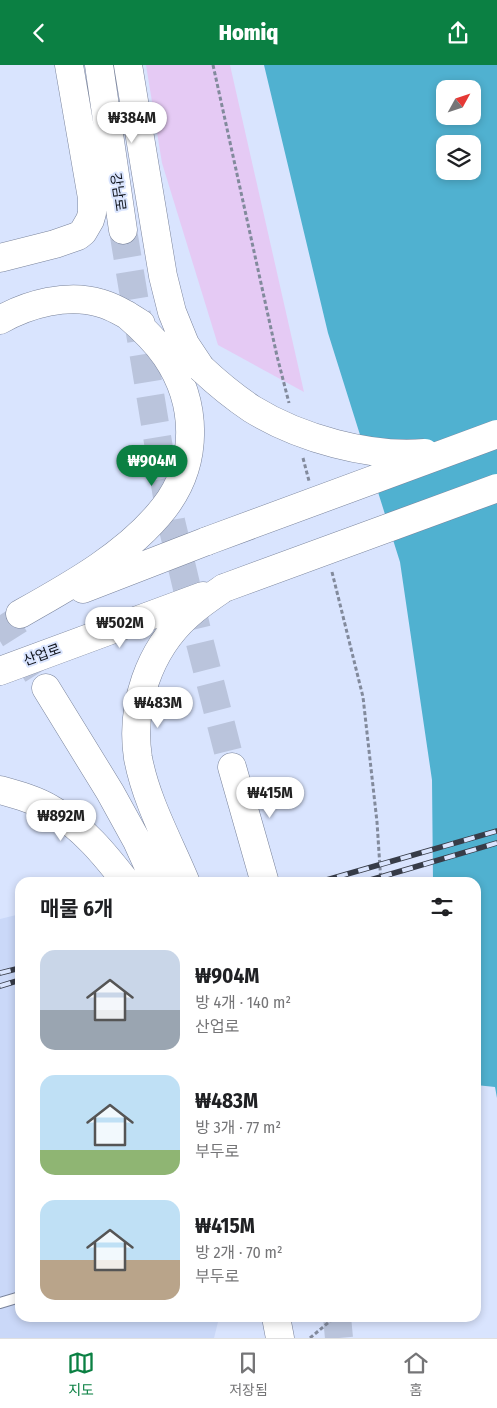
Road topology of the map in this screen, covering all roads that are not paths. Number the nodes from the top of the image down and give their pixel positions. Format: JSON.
{"nodes":[{"id":1,"x":69,"y":65,"type":"edge"},
{"id":2,"x":99,"y":65,"type":"edge"},
{"id":3,"x":128,"y":65,"type":"edge"},
{"id":4,"x":123,"y":230,"type":"tunnel mouth"},
{"id":5,"x":0,"y":257,"type":"edge"},
{"id":6,"x":127,"y":315,"type":"junction"},
{"id":7,"x":0,"y":320,"type":"edge"},
{"id":8,"x":201,"y":368,"type":"junction"},
{"id":9,"x":497,"y":434,"type":"edge"},
{"id":10,"x":468,"y":445,"type":"junction"},
{"id":11,"x":497,"y":488,"type":"edge"},
{"id":12,"x":224,"y":588,"type":"junction"},
{"id":13,"x":10,"y":618,"type":"edge"},
{"id":14,"x":0,"y":671,"type":"edge"},
{"id":15,"x":46,"y":688,"type":"tunnel mouth"},
{"id":16,"x":232,"y":767,"type":"tunnel mouth"},
{"id":17,"x":0,"y":790,"type":"edge"},
{"id":18,"x":122,"y":877,"type":"edge"},
{"id":19,"x":153,"y":877,"type":"edge"},
{"id":20,"x":184,"y":877,"type":"edge"},
{"id":21,"x":263,"y":877,"type":"edge"},
{"id":22,"x":15,"y":1298,"type":"edge"},
{"id":23,"x":0,"y":1303,"type":"edge"}],
"edges":[{"from":1,"to":5,"type":"main road"},
{"from":2,"to":4,"type":"main road","name":"강남로"},
{"from":3,"to":8,"type":"main road"},
{"from":6,"to":7,"type":"main road"},
{"from":6,"to":8,"type":"main road"},
{"from":6,"to":13,"type":"main road"},
{"from":8,"to":10,"type":"main road","bridge":true},
{"from":9,"to":10,"type":"main road","bridge":true},
{"from":10,"to":13,"type":"main road","bridge":true},
{"from":11,"to":12,"type":"main road","name":"산업로","bridge":true},
{"from":12,"to":14,"type":"main road","name":"산업로"},
{"from":12,"to":20,"type":"main road"},
{"from":15,"to":19,"type":"main road"},
{"from":16,"to":21,"type":"main road"},
{"from":17,"to":18,"type":"main road"},
{"from":22,"to":23,"type":"lane"}]}
